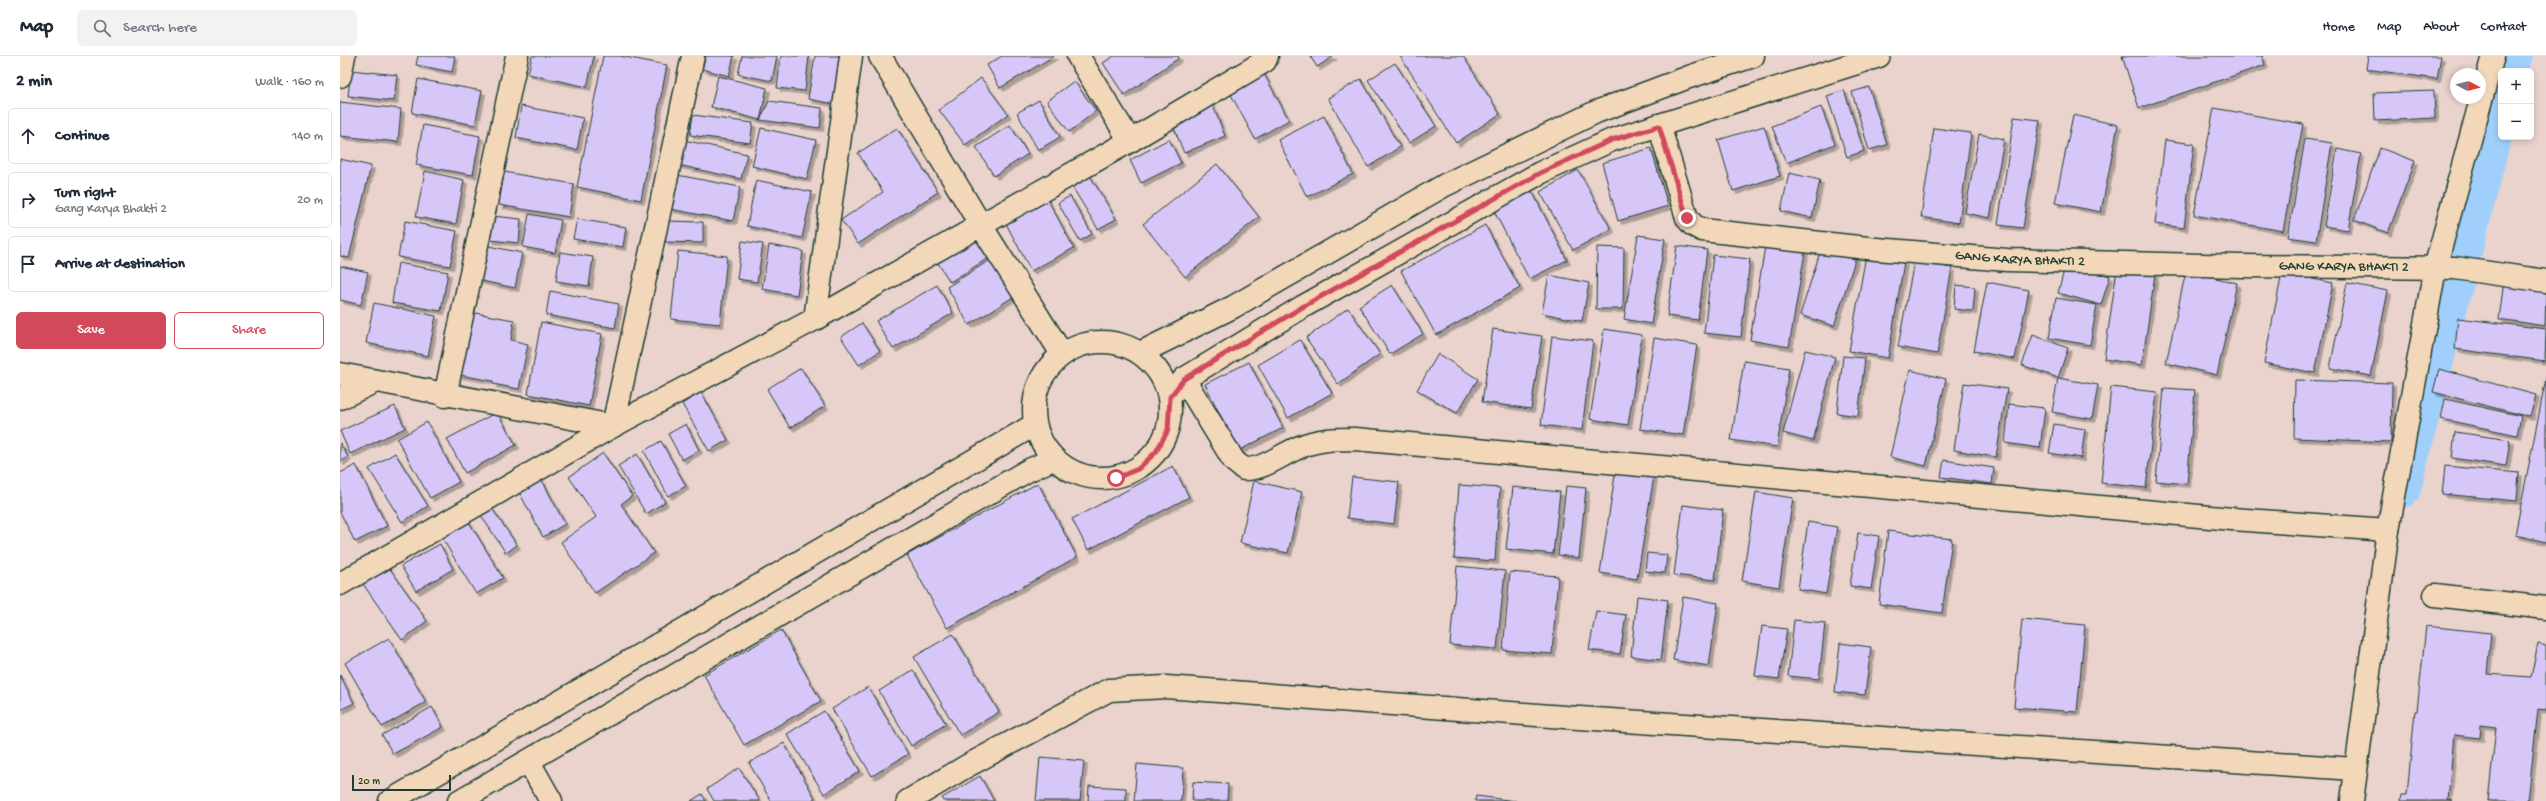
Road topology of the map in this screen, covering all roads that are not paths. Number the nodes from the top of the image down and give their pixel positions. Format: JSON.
{"nodes":[{"id":1,"x":344,"y":56,"type":"edge"},
{"id":2,"x":517,"y":56,"type":"edge"},
{"id":3,"x":693,"y":56,"type":"edge"},
{"id":4,"x":851,"y":56,"type":"edge"},
{"id":5,"x":880,"y":56,"type":"edge"},
{"id":6,"x":1078,"y":56,"type":"edge"},
{"id":7,"x":1267,"y":56,"type":"edge"},
{"id":8,"x":1754,"y":56,"type":"edge"},
{"id":9,"x":1880,"y":56,"type":"edge"},
{"id":10,"x":2493,"y":56,"type":"edge"},
{"id":11,"x":340,"y":76,"type":"edge"},
{"id":12,"x":1659,"y":126,"type":"junction"},
{"id":13,"x":1130,"y":141,"type":"junction"},
{"id":14,"x":980,"y":224,"type":"junction"},
{"id":15,"x":2445,"y":268,"type":"junction"},
{"id":16,"x":2546,"y":281,"type":"edge"},
{"id":17,"x":815,"y":319,"type":"junction"},
{"id":18,"x":1142,"y":352,"type":"junction"},
{"id":19,"x":1062,"y":354,"type":"junction"},
{"id":20,"x":340,"y":374,"type":"edge"},
{"id":21,"x":1184,"y":379,"type":"junction"},
{"id":22,"x":374,"y":382,"type":"junction"},
{"id":23,"x":445,"y":396,"type":"junction"},
{"id":24,"x":1170,"y":397,"type":"junction"},
{"id":25,"x":340,"y":398,"type":"edge"},
{"id":26,"x":613,"y":426,"type":"junction"},
{"id":27,"x":1034,"y":426,"type":"junction"},
{"id":28,"x":1053,"y":459,"type":"junction"},
{"id":29,"x":2388,"y":530,"type":"junction"},
{"id":30,"x":340,"y":584,"type":"edge"},
{"id":31,"x":2435,"y":595,"type":"dead end"},
{"id":32,"x":2546,"y":608,"type":"edge"},
{"id":33,"x":529,"y":762,"type":"junction"},
{"id":34,"x":2355,"y":769,"type":"junction"},
{"id":35,"x":390,"y":801,"type":"edge"},
{"id":36,"x":459,"y":801,"type":"edge"},
{"id":37,"x":551,"y":801,"type":"edge"},
{"id":38,"x":908,"y":801,"type":"edge"},
{"id":39,"x":2352,"y":801,"type":"edge"}],
"edges":[{"from":1,"to":11,"type":"street"},
{"from":2,"to":23,"type":"street"},
{"from":3,"to":26,"type":"street"},
{"from":4,"to":17,"type":"street"},
{"from":5,"to":14,"type":"street"},
{"from":6,"to":13,"type":"street"},
{"from":7,"to":13,"type":"street"},
{"from":8,"to":18,"type":"street"},
{"from":9,"to":12,"type":"street"},
{"from":10,"to":15,"type":"street"},
{"from":12,"to":15,"type":"street","name":"GANG KARYA BHAKTI 2"},
{"from":12,"to":21,"type":"street"},
{"from":13,"to":14,"type":"street"},
{"from":14,"to":17,"type":"street"},
{"from":14,"to":19,"type":"street"},
{"from":15,"to":16,"type":"street","name":"GANG KARYA BHAKTI 2"},
{"from":15,"to":29,"type":"street"},
{"from":17,"to":26,"type":"street"},
{"from":18,"to":19,"type":"street"},
{"from":18,"to":24,"type":"street"},
{"from":19,"to":27,"type":"street"},
{"from":20,"to":22,"type":"street"},
{"from":21,"to":24,"type":"street"},
{"from":21,"to":29,"type":"street"},
{"from":22,"to":23,"type":"street"},
{"from":22,"to":25,"type":"street"},
{"from":23,"to":26,"type":"street"},
{"from":24,"to":28,"type":"street"},
{"from":26,"to":30,"type":"street"},
{"from":27,"to":28,"type":"street"},
{"from":27,"to":35,"type":"street"},
{"from":28,"to":33,"type":"street"},
{"from":29,"to":34,"type":"street"},
{"from":31,"to":32,"type":"street"},
{"from":33,"to":36,"type":"street"},
{"from":33,"to":37,"type":"street"},
{"from":34,"to":38,"type":"street"},
{"from":34,"to":39,"type":"street"}]}
